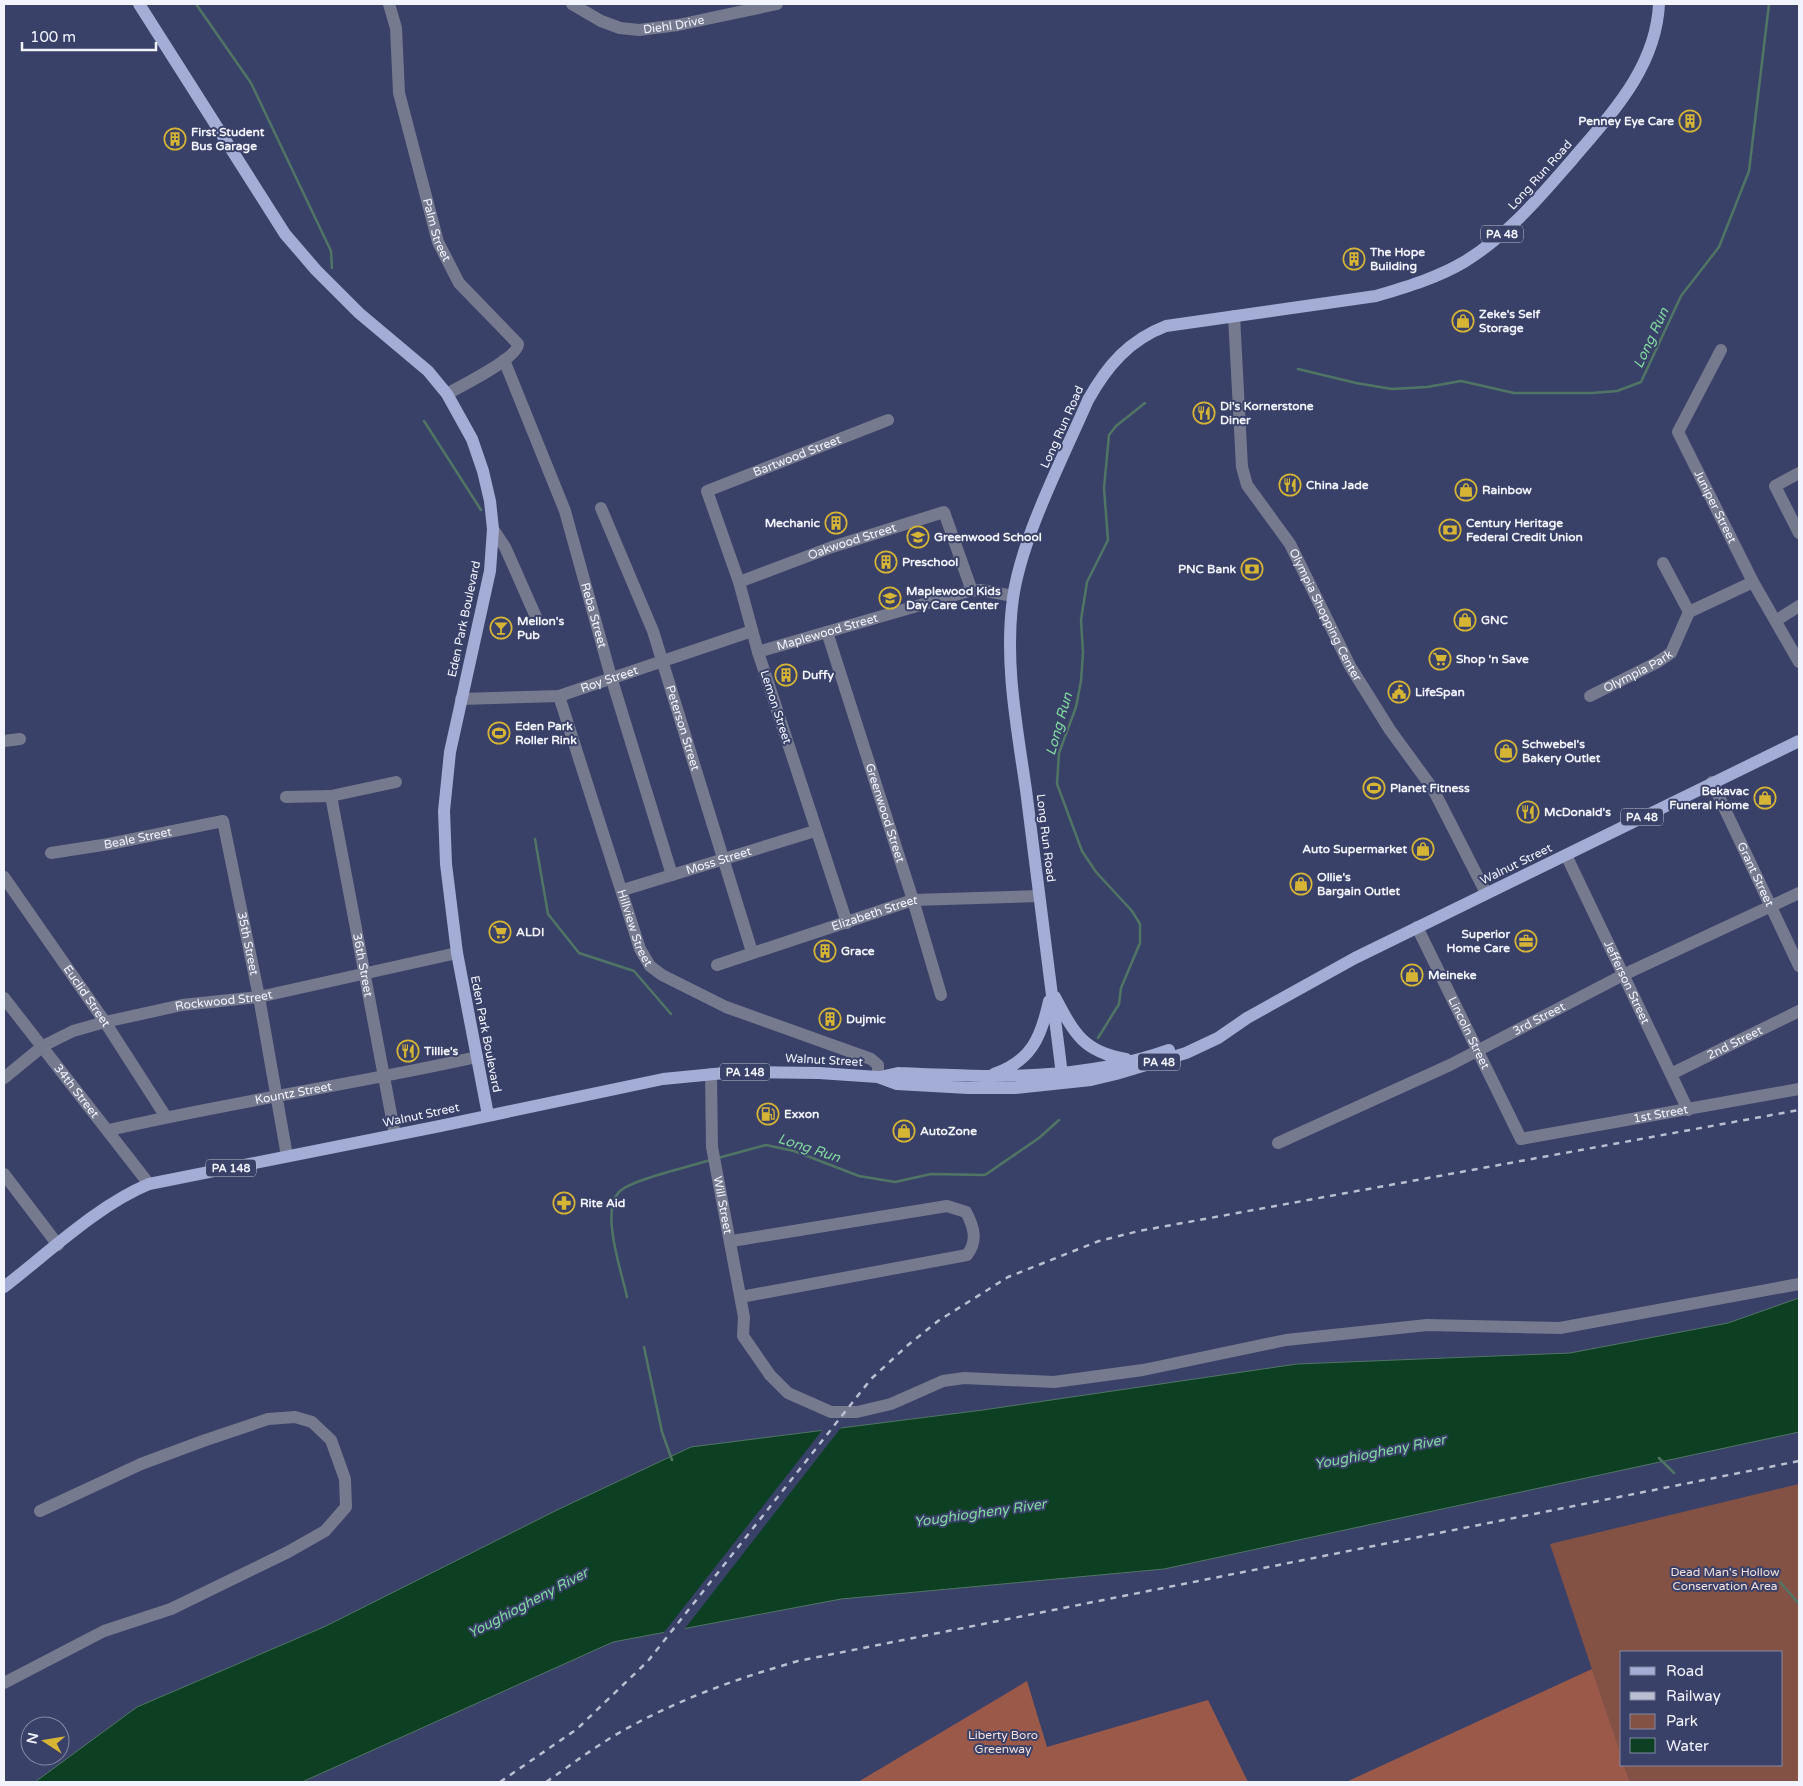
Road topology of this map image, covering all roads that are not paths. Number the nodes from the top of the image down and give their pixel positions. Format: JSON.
{"nodes":[{"id":1,"x":139,"y":4,"type":"edge"},
{"id":2,"x":389,"y":4,"type":"edge"},
{"id":3,"x":572,"y":4,"type":"edge"},
{"id":4,"x":778,"y":4,"type":"edge"},
{"id":5,"x":1659,"y":4,"type":"edge"},
{"id":6,"x":1234,"y":316,"type":"junction"},
{"id":7,"x":1721,"y":350,"type":"dead end"},
{"id":8,"x":504,"y":360,"type":"junction"},
{"id":9,"x":447,"y":394,"type":"junction"},
{"id":10,"x":888,"y":420,"type":"dead end"},
{"id":11,"x":1799,"y":473,"type":"edge"},
{"id":12,"x":707,"y":491,"type":"joint"},
{"id":13,"x":601,"y":508,"type":"dead end"},
{"id":14,"x":493,"y":529,"type":"junction"},
{"id":15,"x":1799,"y":532,"type":"edge"},
{"id":16,"x":1663,"y":563,"type":"dead end"},
{"id":17,"x":738,"y":582,"type":"junction"},
{"id":18,"x":1754,"y":582,"type":"junction"},
{"id":19,"x":972,"y":591,"type":"junction"},
{"id":20,"x":1013,"y":596,"type":"junction"},
{"id":21,"x":1799,"y":606,"type":"edge"},
{"id":22,"x":1690,"y":612,"type":"junction"},
{"id":23,"x":536,"y":617,"type":"dead end"},
{"id":24,"x":1777,"y":620,"type":"junction"},
{"id":25,"x":752,"y":631,"type":"junction"},
{"id":26,"x":827,"y":632,"type":"junction"},
{"id":27,"x":758,"y":652,"type":"junction"},
{"id":28,"x":662,"y":662,"type":"junction"},
{"id":29,"x":1799,"y":662,"type":"edge"},
{"id":30,"x":611,"y":678,"type":"junction"},
{"id":31,"x":559,"y":696,"type":"junction"},
{"id":32,"x":1590,"y":696,"type":"dead end"},
{"id":33,"x":461,"y":699,"type":"junction"},
{"id":34,"x":20,"y":739,"type":"dead end"},
{"id":35,"x":4,"y":741,"type":"edge"},
{"id":36,"x":1799,"y":741,"type":"edge"},
{"id":37,"x":396,"y":782,"type":"dead end"},
{"id":38,"x":1712,"y":782,"type":"junction"},
{"id":39,"x":331,"y":796,"type":"junction"},
{"id":40,"x":286,"y":797,"type":"dead end"},
{"id":41,"x":223,"y":821,"type":"joint"},
{"id":42,"x":815,"y":831,"type":"junction"},
{"id":43,"x":51,"y":853,"type":"dead end"},
{"id":44,"x":1566,"y":855,"type":"junction"},
{"id":45,"x":723,"y":860,"type":"junction"},
{"id":46,"x":672,"y":875,"type":"junction"},
{"id":47,"x":4,"y":877,"type":"edge"},
{"id":48,"x":623,"y":890,"type":"junction"},
{"id":49,"x":1486,"y":893,"type":"junction"},
{"id":50,"x":1799,"y":893,"type":"edge"},
{"id":51,"x":1039,"y":896,"type":"junction"},
{"id":52,"x":913,"y":900,"type":"junction"},
{"id":53,"x":1771,"y":907,"type":"junction"},
{"id":54,"x":847,"y":923,"type":"junction"},
{"id":55,"x":1417,"y":927,"type":"junction"},
{"id":56,"x":752,"y":952,"type":"junction"},
{"id":57,"x":457,"y":953,"type":"junction"},
{"id":58,"x":717,"y":965,"type":"dead end"},
{"id":59,"x":1799,"y":966,"type":"edge"},
{"id":60,"x":365,"y":972,"type":"junction"},
{"id":61,"x":1624,"y":975,"type":"junction"},
{"id":62,"x":1051,"y":989,"type":"junction"},
{"id":63,"x":259,"y":996,"type":"junction"},
{"id":64,"x":940,"y":996,"type":"dead end"},
{"id":65,"x":4,"y":998,"type":"edge"},
{"id":66,"x":1799,"y":1011,"type":"edge"},
{"id":67,"x":1248,"y":1018,"type":"junction"},
{"id":68,"x":105,"y":1022,"type":"junction"},
{"id":69,"x":43,"y":1046,"type":"junction"},
{"id":70,"x":1477,"y":1050,"type":"junction"},
{"id":71,"x":477,"y":1057,"type":"junction"},
{"id":72,"x":1133,"y":1060,"type":"junction"},
{"id":73,"x":711,"y":1074,"type":"junction"},
{"id":74,"x":1671,"y":1074,"type":"junction"},
{"id":75,"x":878,"y":1077,"type":"junction"},
{"id":76,"x":987,"y":1077,"type":"junction"},
{"id":77,"x":4,"y":1078,"type":"edge"},
{"id":78,"x":384,"y":1078,"type":"junction"},
{"id":79,"x":1063,"y":1078,"type":"junction"},
{"id":80,"x":1799,"y":1089,"type":"edge"},
{"id":81,"x":276,"y":1097,"type":"junction"},
{"id":82,"x":1688,"y":1110,"type":"junction"},
{"id":83,"x":488,"y":1115,"type":"junction"},
{"id":84,"x":166,"y":1117,"type":"junction"},
{"id":85,"x":109,"y":1130,"type":"junction"},
{"id":86,"x":395,"y":1135,"type":"junction"},
{"id":87,"x":1521,"y":1139,"type":"joint"},
{"id":88,"x":1278,"y":1143,"type":"dead end"},
{"id":89,"x":287,"y":1156,"type":"junction"},
{"id":90,"x":4,"y":1174,"type":"edge"},
{"id":91,"x":150,"y":1184,"type":"junction"},
{"id":92,"x":732,"y":1241,"type":"junction"},
{"id":93,"x":58,"y":1245,"type":"junction"},
{"id":94,"x":1799,"y":1284,"type":"edge"},
{"id":95,"x":4,"y":1287,"type":"edge"},
{"id":96,"x":741,"y":1297,"type":"junction"},
{"id":97,"x":40,"y":1511,"type":"dead end"},
{"id":98,"x":4,"y":1683,"type":"edge"}],
"edges":[{"from":1,"to":9,"type":"main road","name":"Eden Park Boulevard"},
{"from":2,"to":8,"type":"street","name":"Palm Street"},
{"from":3,"to":4,"type":"street","name":"Diehl Drive"},
{"from":5,"to":6,"type":"main road","name":"Long Run Road","number":"PA 48"},
{"from":6,"to":20,"type":"main road","name":"Long Run Road","number":"PA 48"},
{"from":6,"to":49,"type":"street","name":"Olympia Shopping Center"},
{"from":7,"to":18,"type":"street","name":"Juniper Street"},
{"from":8,"to":9,"type":"street","name":"Palm Street"},
{"from":8,"to":30,"type":"street","name":"Reba Street"},
{"from":9,"to":14,"type":"main road","name":"Eden Park Boulevard"},
{"from":10,"to":12,"type":"street","name":"Bartwood Street"},
{"from":11,"to":15,"type":"street"},
{"from":12,"to":17,"type":"street","name":"Lemon Street"},
{"from":13,"to":28,"type":"street","name":"Peterson Street"},
{"from":14,"to":23,"type":"street"},
{"from":14,"to":33,"type":"main road","name":"Eden Park Boulevard"},
{"from":16,"to":22,"type":"street"},
{"from":17,"to":19,"type":"street","name":"Oakwood Street"},
{"from":17,"to":25,"type":"street","name":"Lemon Street"},
{"from":18,"to":22,"type":"street"},
{"from":18,"to":24,"type":"street","name":"Juniper Street"},
{"from":19,"to":20,"type":"street","name":"Maplewood Street"},
{"from":19,"to":26,"type":"street","name":"Maplewood Street"},
{"from":20,"to":51,"type":"main road","name":"Long Run Road","number":"PA 48"},
{"from":21,"to":24,"type":"street"},
{"from":22,"to":32,"type":"street","name":"Olympia Park"},
{"from":24,"to":29,"type":"street","name":"Juniper Street"},
{"from":25,"to":27,"type":"street","name":"Lemon Street"},
{"from":25,"to":28,"type":"street","name":"Roy Street"},
{"from":26,"to":27,"type":"street","name":"Maplewood Street"},
{"from":26,"to":52,"type":"street","name":"Greenwood Street"},
{"from":27,"to":42,"type":"street","name":"Lemon Street"},
{"from":28,"to":30,"type":"street","name":"Roy Street"},
{"from":28,"to":45,"type":"street","name":"Peterson Street"},
{"from":30,"to":31,"type":"street","name":"Roy Street"},
{"from":30,"to":46,"type":"street","name":"Reba Street"},
{"from":31,"to":33,"type":"street","name":"Roy Street"},
{"from":31,"to":48,"type":"street","name":"Hillview Street"},
{"from":33,"to":57,"type":"main road","name":"Eden Park Boulevard"},
{"from":34,"to":35,"type":"street"},
{"from":36,"to":38,"type":"main road","name":"Walnut Street","number":"PA 48"},
{"from":37,"to":39,"type":"street"},
{"from":38,"to":44,"type":"main road","name":"Walnut Street","number":"PA 48"},
{"from":38,"to":53,"type":"street","name":"Grant Street"},
{"from":39,"to":40,"type":"street"},
{"from":39,"to":60,"type":"street","name":"36th Street"},
{"from":41,"to":43,"type":"street","name":"Beale Street"},
{"from":41,"to":63,"type":"street","name":"35th Street"},
{"from":42,"to":45,"type":"street","name":"Moss Street"},
{"from":42,"to":54,"type":"street","name":"Lemon Street"},
{"from":44,"to":49,"type":"main road","name":"Walnut Street","number":"PA 48"},
{"from":44,"to":61,"type":"street","name":"Jefferson Street"},
{"from":45,"to":46,"type":"street","name":"Moss Street"},
{"from":45,"to":56,"type":"street","name":"Peterson Street"},
{"from":46,"to":48,"type":"street","name":"Moss Street"},
{"from":47,"to":68,"type":"street","name":"Euclid Street"},
{"from":48,"to":75,"type":"street","name":"Hillview Street"},
{"from":49,"to":55,"type":"main road","name":"Walnut Street","number":"PA 48"},
{"from":50,"to":53,"type":"street","name":"3rd Street"},
{"from":51,"to":52,"type":"street","name":"Elizabeth Street"},
{"from":51,"to":62,"type":"main road","name":"Long Run Road","number":"PA 48"},
{"from":52,"to":54,"type":"street","name":"Elizabeth Street"},
{"from":52,"to":64,"type":"street","name":"Greenwood Street"},
{"from":53,"to":59,"type":"street","name":"Grant Street"},
{"from":53,"to":61,"type":"street","name":"3rd Street"},
{"from":54,"to":56,"type":"street","name":"Elizabeth Street"},
{"from":55,"to":67,"type":"main road","name":"Walnut Street","number":"PA 48"},
{"from":55,"to":70,"type":"street","name":"Lincoln Street"},
{"from":56,"to":58,"type":"street","name":"Elizabeth Street"},
{"from":57,"to":60,"type":"street","name":"Rockwood Street"},
{"from":57,"to":71,"type":"main road","name":"Eden Park Boulevard"},
{"from":60,"to":63,"type":"street","name":"Rockwood Street"},
{"from":60,"to":78,"type":"street","name":"36th Street"},
{"from":61,"to":70,"type":"street","name":"3rd Street"},
{"from":61,"to":74,"type":"street","name":"Jefferson Street"},
{"from":62,"to":72,"type":"main road","number":"PA 48"},
{"from":62,"to":76,"type":"main road"},
{"from":62,"to":79,"type":"main road","name":"Long Run Road","number":"PA 48"},
{"from":63,"to":68,"type":"street","name":"Rockwood Street"},
{"from":63,"to":81,"type":"street","name":"35th Street"},
{"from":65,"to":69,"type":"street","name":"34th Street"},
{"from":66,"to":74,"type":"street","name":"2nd Street"},
{"from":67,"to":72,"type":"main road","name":"Walnut Street","number":"PA 48"},
{"from":67,"to":79,"type":"main road","name":"Walnut Street","number":"PA 48"},
{"from":68,"to":69,"type":"street","name":"Rockwood Street"},
{"from":68,"to":84,"type":"street","name":"Euclid Street"},
{"from":69,"to":77,"type":"street","name":"Rockwood Street"},
{"from":69,"to":85,"type":"street","name":"34th Street"},
{"from":70,"to":87,"type":"street","name":"Lincoln Street"},
{"from":70,"to":88,"type":"street","name":"3rd Street"},
{"from":71,"to":78,"type":"street","name":"Kountz Street"},
{"from":71,"to":83,"type":"main road","name":"Eden Park Boulevard"},
{"from":72,"to":79,"type":"main road","name":"Walnut Street","number":"PA 148"},
{"from":73,"to":75,"type":"main road","name":"Walnut Street","number":"PA 148"},
{"from":73,"to":83,"type":"main road","name":"Walnut Street","number":"PA 148"},
{"from":73,"to":92,"type":"street","name":"Will Street"},
{"from":74,"to":82,"type":"street","name":"Jefferson Street"},
{"from":75,"to":76,"type":"main road","name":"Walnut Street","number":"PA 148"},
{"from":75,"to":79,"type":"main road","name":"Walnut Street","number":"PA 148"},
{"from":76,"to":79,"type":"main road","name":"Walnut Street","number":"PA 148"},
{"from":78,"to":81,"type":"street","name":"Kountz Street"},
{"from":78,"to":86,"type":"street","name":"36th Street"},
{"from":80,"to":82,"type":"street","name":"1st Street"},
{"from":81,"to":84,"type":"street","name":"Kountz Street"},
{"from":81,"to":89,"type":"street","name":"35th Street"},
{"from":82,"to":87,"type":"street","name":"1st Street"},
{"from":83,"to":86,"type":"main road","name":"Walnut Street","number":"PA 148"},
{"from":84,"to":85,"type":"street","name":"Kountz Street"},
{"from":85,"to":91,"type":"street","name":"34th Street"},
{"from":86,"to":89,"type":"main road","name":"Walnut Street","number":"PA 148"},
{"from":89,"to":91,"type":"main road","name":"Walnut Street","number":"PA 148"},
{"from":90,"to":93,"type":"street"},
{"from":91,"to":93,"type":"main road","name":"Walnut Street","number":"PA 148"},
{"from":92,"to":96,"type":"street","name":"Will Street"},
{"from":92,"to":96,"type":"street"},
{"from":93,"to":95,"type":"main road","name":"Walnut Street","number":"PA 148"},
{"from":94,"to":96,"type":"street","name":"Will Street"},
{"from":97,"to":98,"type":"street"}]}
